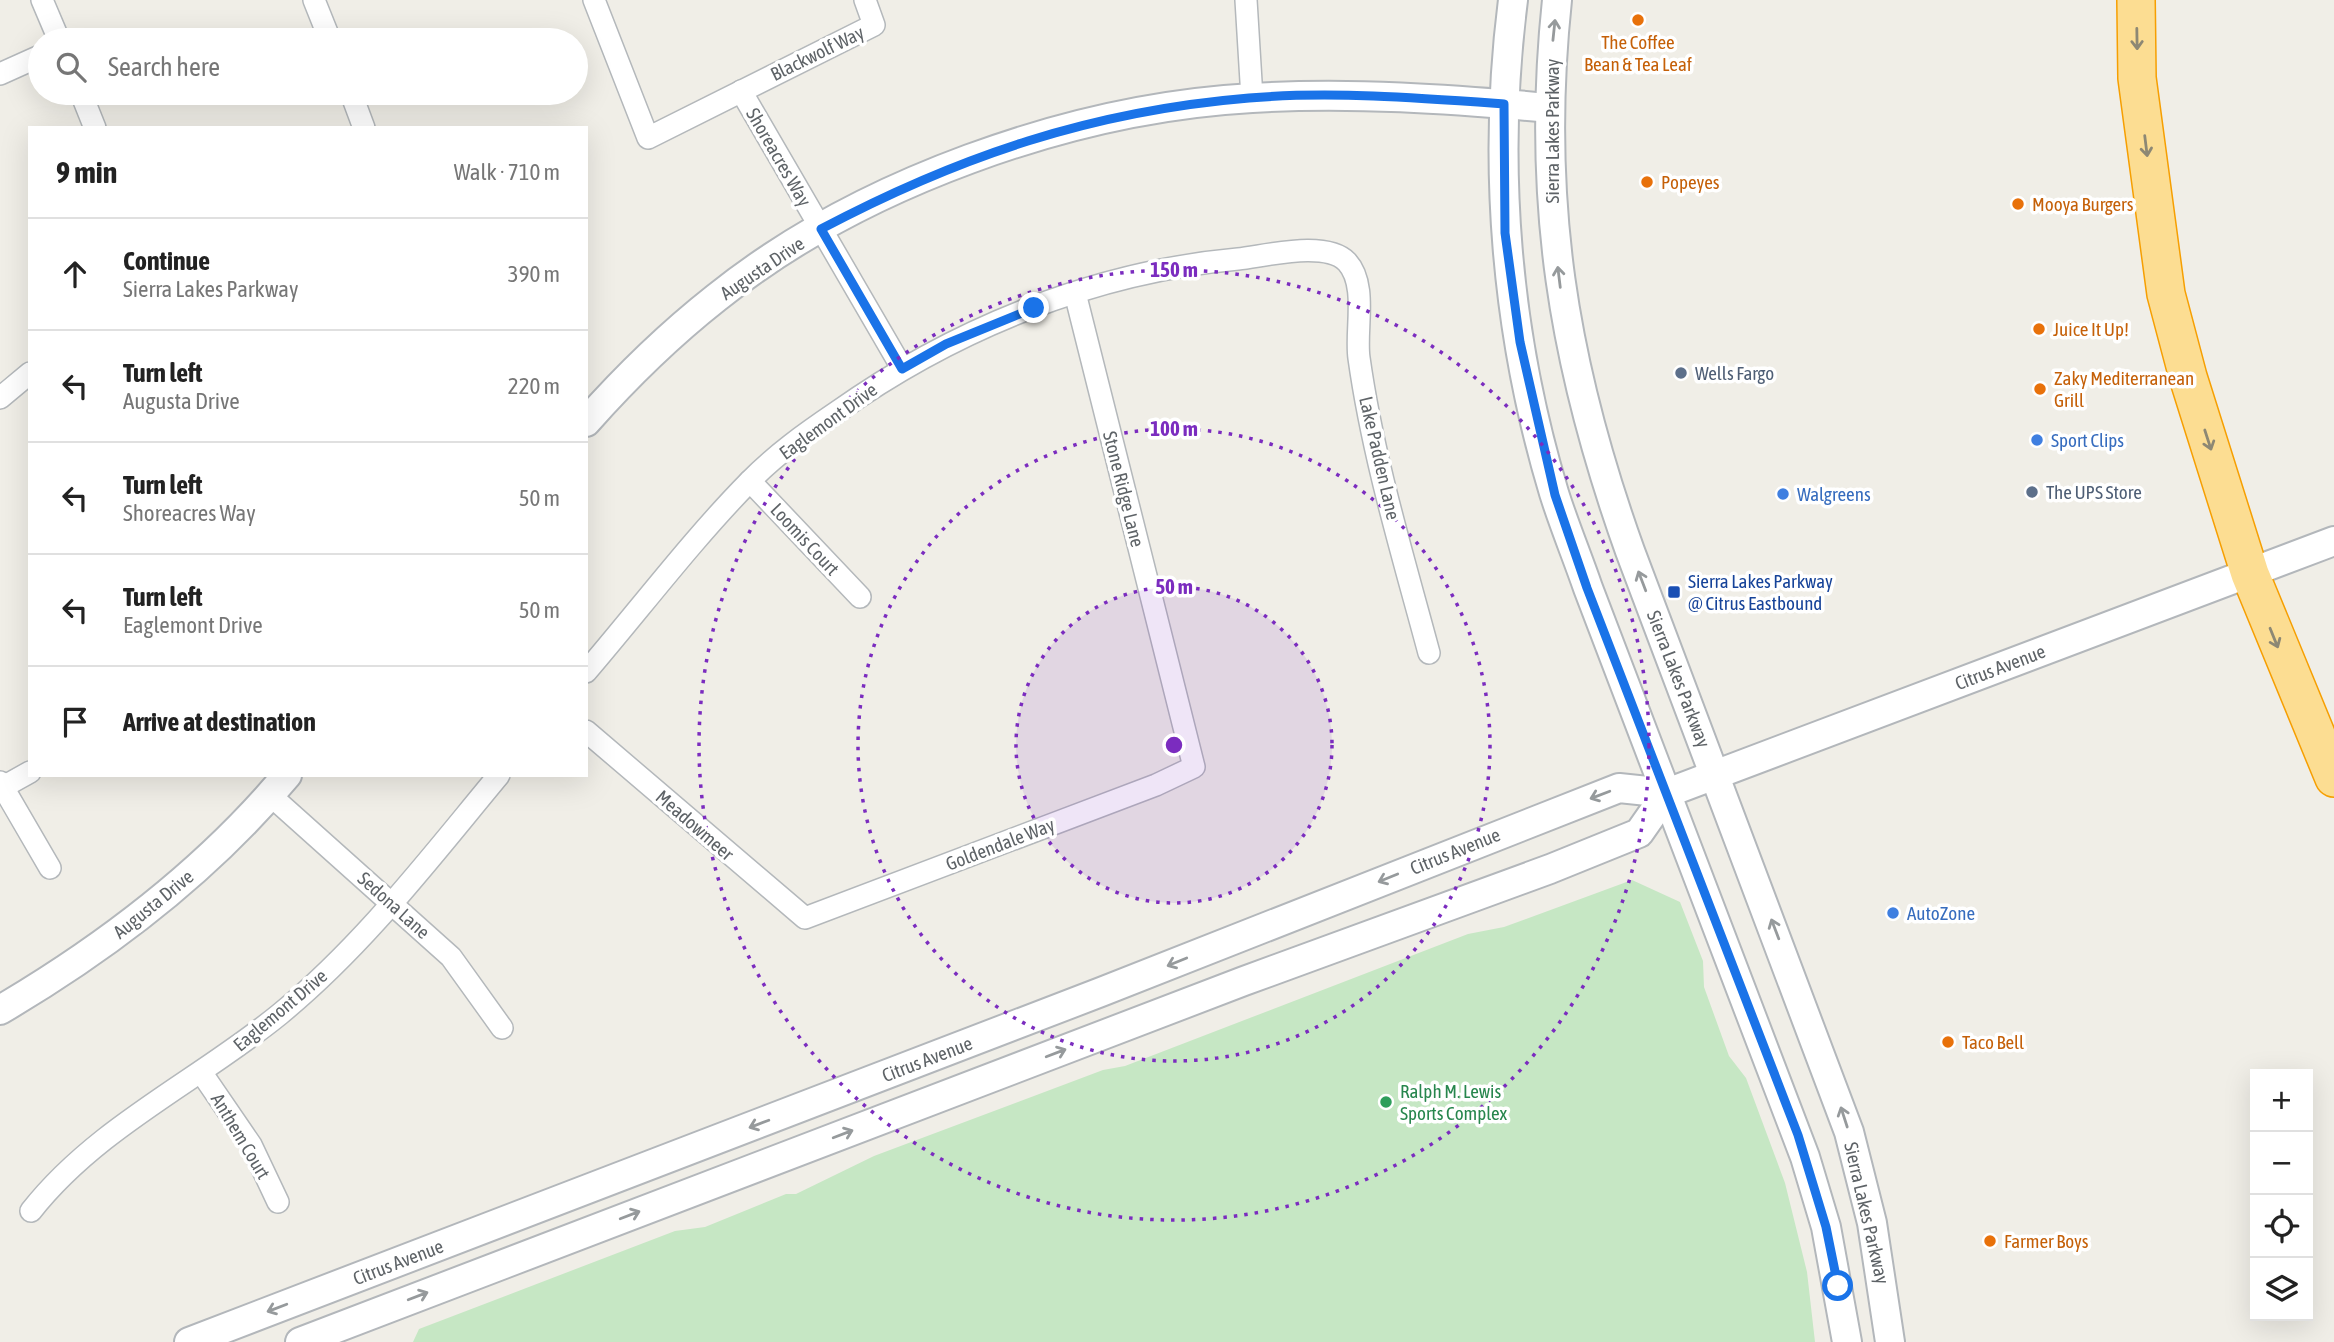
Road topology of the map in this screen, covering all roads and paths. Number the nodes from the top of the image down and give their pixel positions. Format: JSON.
{"nodes":[{"id":1,"x":42,"y":0,"type":"edge"},
{"id":2,"x":314,"y":0,"type":"edge"},
{"id":3,"x":594,"y":0,"type":"edge"},
{"id":4,"x":865,"y":0,"type":"edge"},
{"id":5,"x":1247,"y":0,"type":"edge"},
{"id":6,"x":1513,"y":0,"type":"edge"},
{"id":7,"x":1557,"y":0,"type":"edge"},
{"id":8,"x":2136,"y":0,"type":"edge"},
{"id":9,"x":54,"y":28,"type":"edge"},
{"id":10,"x":325,"y":28,"type":"edge"},
{"id":11,"x":28,"y":62,"type":"edge"},
{"id":12,"x":0,"y":74,"type":"edge"},
{"id":13,"x":741,"y":91,"type":"junction"},
{"id":14,"x":1252,"y":98,"type":"junction"},
{"id":15,"x":1504,"y":104,"type":"junction"},
{"id":16,"x":85,"y":105,"type":"edge"},
{"id":17,"x":355,"y":105,"type":"edge"},
{"id":18,"x":1549,"y":108,"type":"junction"},
{"id":19,"x":94,"y":126,"type":"edge"},
{"id":20,"x":363,"y":126,"type":"edge"},
{"id":21,"x":821,"y":229,"type":"junction"},
{"id":22,"x":1347,"y":262,"type":"joint"},
{"id":23,"x":1075,"y":293,"type":"junction"},
{"id":24,"x":902,"y":369,"type":"junction"},
{"id":25,"x":28,"y":375,"type":"edge"},
{"id":26,"x":0,"y":398,"type":"edge"},
{"id":27,"x":588,"y":420,"type":"edge"},
{"id":28,"x":750,"y":481,"type":"junction"},
{"id":29,"x":2334,"y":541,"type":"edge"},
{"id":30,"x":2250,"y":574,"type":"junction"},
{"id":31,"x":860,"y":597,"type":"dead end"},
{"id":32,"x":1429,"y":653,"type":"dead end"},
{"id":33,"x":588,"y":670,"type":"edge"},
{"id":34,"x":588,"y":733,"type":"edge"},
{"id":35,"x":1194,"y":767,"type":"joint"},
{"id":36,"x":28,"y":773,"type":"edge"},
{"id":37,"x":1716,"y":775,"type":"junction"},
{"id":38,"x":497,"y":777,"type":"edge"},
{"id":39,"x":2334,"y":778,"type":"edge"},
{"id":40,"x":2,"y":785,"type":"edge"},
{"id":41,"x":279,"y":785,"type":"edge"},
{"id":42,"x":1667,"y":793,"type":"junction"},
{"id":43,"x":50,"y":868,"type":"dead end"},
{"id":44,"x":392,"y":903,"type":"junction"},
{"id":45,"x":805,"y":918,"type":"joint"},
{"id":46,"x":0,"y":1010,"type":"edge"},
{"id":47,"x":502,"y":1028,"type":"dead end"},
{"id":48,"x":201,"y":1072,"type":"junction"},
{"id":49,"x":278,"y":1202,"type":"dead end"},
{"id":50,"x":31,"y":1211,"type":"dead end"},
{"id":51,"x":341,"y":1284,"type":"junction"},
{"id":52,"x":358,"y":1331,"type":"edge"},
{"id":53,"x":189,"y":1342,"type":"edge"},
{"id":54,"x":300,"y":1342,"type":"edge"},
{"id":55,"x":1847,"y":1342,"type":"edge"},
{"id":56,"x":1890,"y":1342,"type":"edge"}],
"edges":[{"from":1,"to":9,"type":"street"},
{"from":2,"to":10,"type":"street"},
{"from":3,"to":13,"type":"street","name":"Blackwolf Way"},
{"from":4,"to":13,"type":"street","name":"Blackwolf Way"},
{"from":5,"to":14,"type":"street"},
{"from":6,"to":15,"type":"street"},
{"from":18,"to":7,"type":"street","name":"Sierra Lakes Parkway","one_way":true},
{"from":8,"to":30,"type":"highway","one_way":true},
{"from":11,"to":12,"type":"street"},
{"from":13,"to":21,"type":"street","name":"Shoreacres Way"},
{"from":14,"to":15,"type":"street","name":"Augusta Drive"},
{"from":14,"to":21,"type":"street","name":"Augusta Drive"},
{"from":15,"to":18,"type":"street","name":"Augusta Drive"},
{"from":15,"to":42,"type":"street"},
{"from":16,"to":19,"type":"street"},
{"from":17,"to":20,"type":"street"},
{"from":37,"to":18,"type":"street","name":"Sierra Lakes Parkway","one_way":true},
{"from":21,"to":24,"type":"street","name":"Shoreacres Way"},
{"from":21,"to":27,"type":"street","name":"Augusta Drive"},
{"from":22,"to":23,"type":"street","name":"Eaglemont Drive"},
{"from":22,"to":32,"type":"street","name":"Lake Padden Lane"},
{"from":23,"to":24,"type":"street","name":"Eaglemont Drive"},
{"from":23,"to":35,"type":"street","name":"Stone Ridge Lane"},
{"from":24,"to":28,"type":"street","name":"Eaglemont Drive"},
{"from":25,"to":26,"type":"street"},
{"from":28,"to":31,"type":"street","name":"Loomis Court"},
{"from":28,"to":33,"type":"street","name":"Eaglemont Drive"},
{"from":29,"to":30,"type":"street","name":"Citrus Avenue"},
{"from":30,"to":37,"type":"street","name":"Citrus Avenue"},
{"from":30,"to":39,"type":"highway","one_way":true},
{"from":34,"to":45,"type":"street","name":"Meadowmeer"},
{"from":35,"to":45,"type":"street","name":"Goldendale Way"},
{"from":36,"to":40,"type":"street"},
{"from":37,"to":42,"type":"street","name":"Citrus Avenue"},
{"from":56,"to":37,"type":"street","name":"Sierra Lakes Parkway","one_way":true},
{"from":38,"to":44,"type":"street","name":"Eaglemont Drive"},
{"from":40,"to":43,"type":"street"},
{"from":41,"to":44,"type":"street","name":"Sedona Lane"},
{"from":41,"to":46,"type":"street","name":"Augusta Drive"},
{"from":42,"to":51,"type":"street","name":"Citrus Avenue","one_way":true},
{"from":52,"to":42,"type":"street","name":"Citrus Avenue","one_way":true},
{"from":42,"to":55,"type":"street"},
{"from":44,"to":47,"type":"street","name":"Sedona Lane"},
{"from":44,"to":48,"type":"street","name":"Eaglemont Drive"},
{"from":48,"to":49,"type":"street","name":"Anthem Court"},
{"from":48,"to":50,"type":"street","name":"Eaglemont Drive"},
{"from":51,"to":52,"type":"street"},
{"from":51,"to":53,"type":"street","name":"Citrus Avenue","one_way":true},
{"from":52,"to":54,"type":"street","name":"Citrus Avenue"}]}
